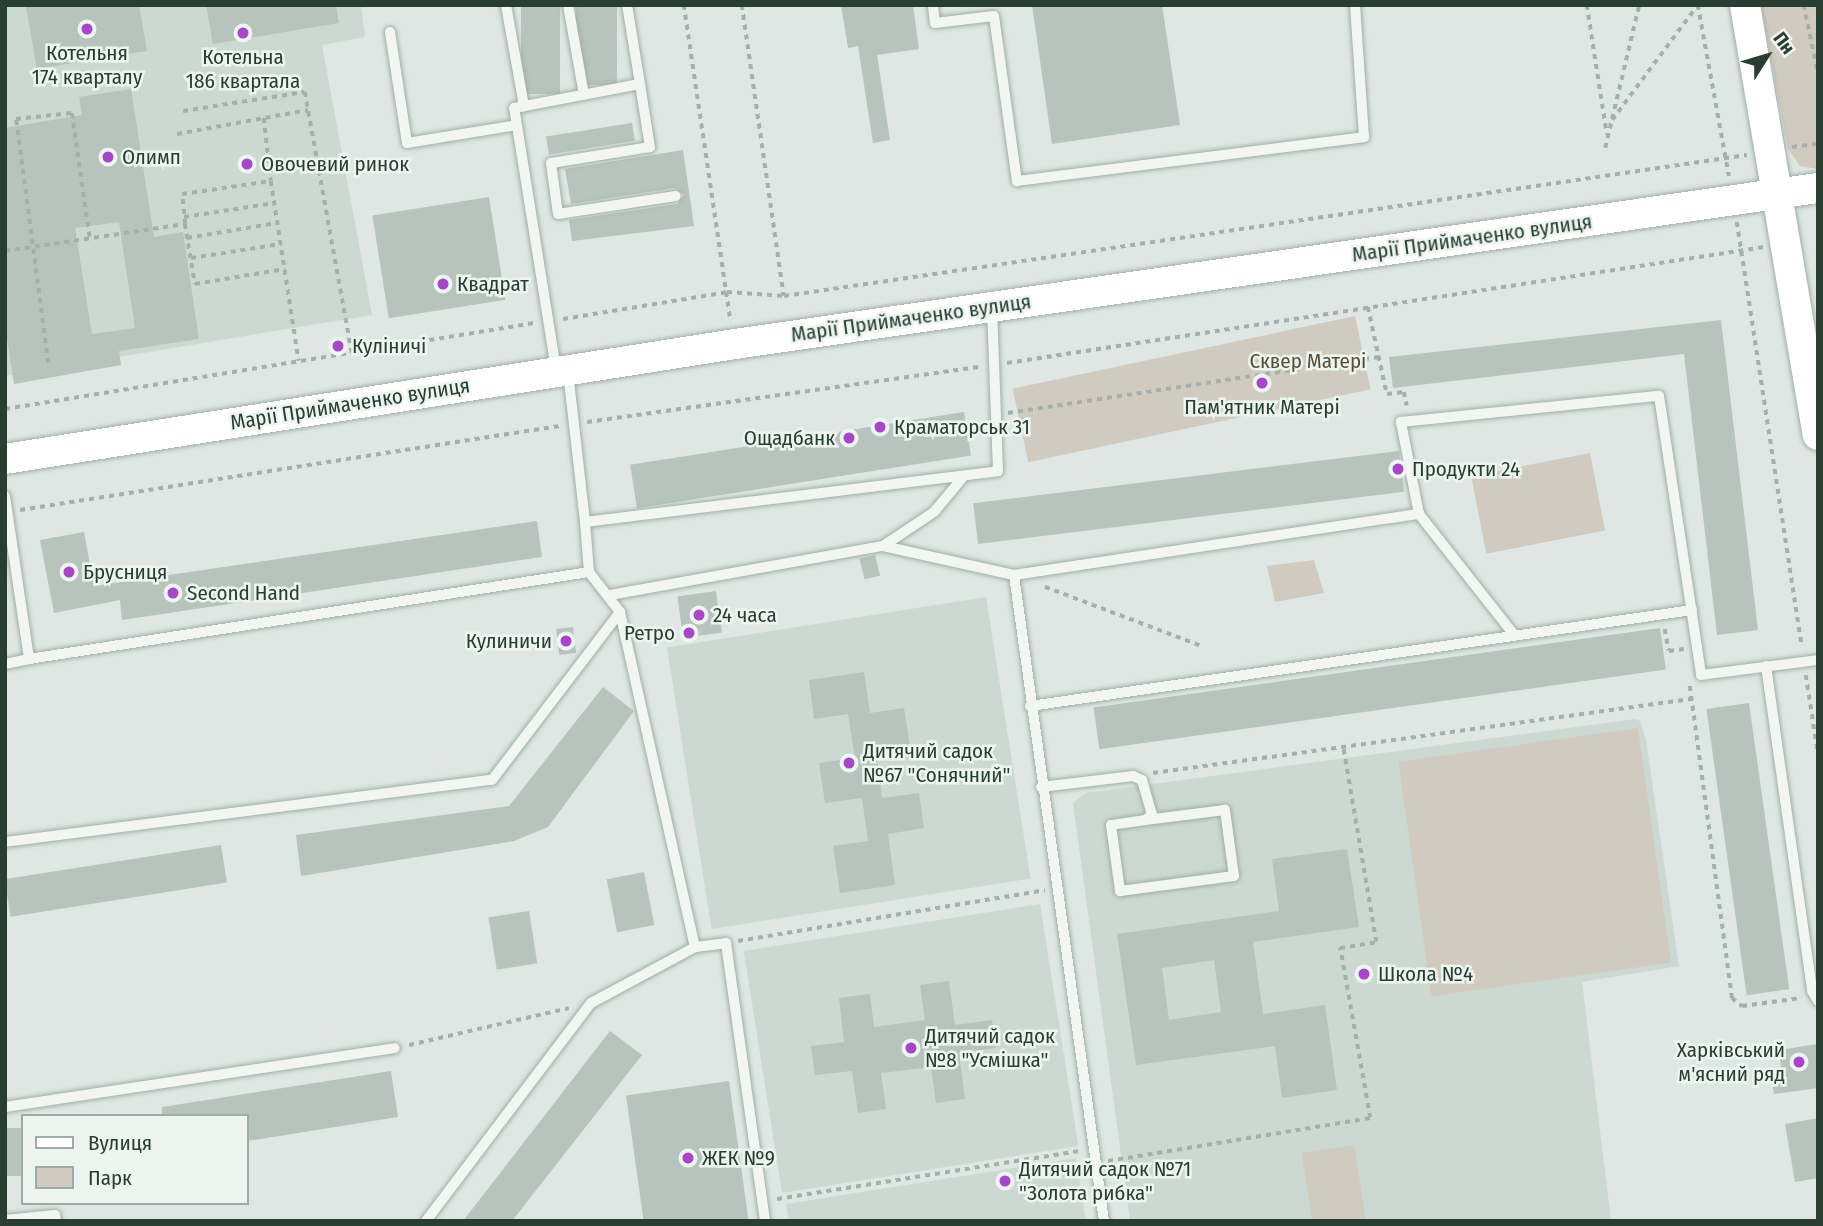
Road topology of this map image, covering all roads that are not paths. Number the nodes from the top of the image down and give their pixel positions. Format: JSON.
{"nodes":[{"id":1,"x":506,"y":5,"type":"edge"},
{"id":2,"x":568,"y":5,"type":"edge"},
{"id":3,"x":627,"y":5,"type":"edge"},
{"id":4,"x":933,"y":5,"type":"edge"},
{"id":5,"x":1354,"y":5,"type":"edge"},
{"id":6,"x":1745,"y":5,"type":"edge"},
{"id":7,"x":390,"y":32,"type":"dead end"},
{"id":8,"x":640,"y":84,"type":"junction"},
{"id":9,"x":584,"y":95,"type":"junction"},
{"id":10,"x":524,"y":106,"type":"junction"},
{"id":11,"x":517,"y":125,"type":"junction"},
{"id":12,"x":1818,"y":188,"type":"edge"},
{"id":13,"x":1778,"y":194,"type":"junction"},
{"id":14,"x":676,"y":196,"type":"dead end"},
{"id":15,"x":992,"y":307,"type":"junction"},
{"id":16,"x":562,"y":371,"type":"junction"},
{"id":17,"x":1818,"y":435,"type":"edge"},
{"id":18,"x":5,"y":459,"type":"edge"},
{"id":19,"x":964,"y":475,"type":"junction"},
{"id":20,"x":5,"y":496,"type":"edge"},
{"id":21,"x":1419,"y":514,"type":"junction"},
{"id":22,"x":585,"y":522,"type":"junction"},
{"id":23,"x":883,"y":546,"type":"junction"},
{"id":24,"x":589,"y":572,"type":"junction"},
{"id":25,"x":1014,"y":575,"type":"junction"},
{"id":26,"x":610,"y":595,"type":"junction"},
{"id":27,"x":1692,"y":610,"type":"junction"},
{"id":28,"x":620,"y":612,"type":"junction"},
{"id":29,"x":1515,"y":636,"type":"junction"},
{"id":30,"x":29,"y":659,"type":"junction"},
{"id":31,"x":1818,"y":660,"type":"edge"},
{"id":32,"x":5,"y":664,"type":"edge"},
{"id":33,"x":1766,"y":666,"type":"junction"},
{"id":34,"x":1030,"y":706,"type":"junction"},
{"id":35,"x":1041,"y":787,"type":"junction"},
{"id":36,"x":1153,"y":818,"type":"junction"},
{"id":37,"x":5,"y":842,"type":"edge"},
{"id":38,"x":695,"y":947,"type":"junction"},
{"id":39,"x":1817,"y":999,"type":"edge"},
{"id":40,"x":395,"y":1048,"type":"road end"},
{"id":41,"x":5,"y":1107,"type":"edge"},
{"id":42,"x":5,"y":1220,"type":"edge"},
{"id":43,"x":56,"y":1221,"type":"edge"},
{"id":44,"x":426,"y":1221,"type":"edge"},
{"id":45,"x":765,"y":1221,"type":"edge"},
{"id":46,"x":1104,"y":1221,"type":"edge"}],
"edges":[{"from":1,"to":10,"type":"lane"},
{"from":2,"to":9,"type":"lane"},
{"from":3,"to":8,"type":"lane"},
{"from":4,"to":5,"type":"lane"},
{"from":6,"to":13,"type":"street"},
{"from":7,"to":11,"type":"lane"},
{"from":8,"to":9,"type":"lane"},
{"from":8,"to":14,"type":"lane"},
{"from":9,"to":10,"type":"lane"},
{"from":10,"to":11,"type":"lane"},
{"from":11,"to":16,"type":"lane"},
{"from":12,"to":13,"type":"street","name":"Марії Приймаченко вулиця"},
{"from":13,"to":15,"type":"street","name":"Марії Приймаченко вулиця"},
{"from":13,"to":17,"type":"street"},
{"from":15,"to":16,"type":"street","name":"Марії Приймаченко вулиця"},
{"from":15,"to":19,"type":"lane"},
{"from":16,"to":18,"type":"street","name":"Марії Приймаченко вулиця"},
{"from":16,"to":22,"type":"lane"},
{"from":19,"to":22,"type":"lane"},
{"from":19,"to":23,"type":"lane"},
{"from":20,"to":30,"type":"lane"},
{"from":21,"to":25,"type":"lane"},
{"from":21,"to":27,"type":"lane"},
{"from":21,"to":29,"type":"lane"},
{"from":22,"to":24,"type":"lane"},
{"from":23,"to":25,"type":"lane"},
{"from":23,"to":26,"type":"lane"},
{"from":24,"to":26,"type":"lane"},
{"from":24,"to":30,"type":"lane"},
{"from":25,"to":34,"type":"lane"},
{"from":26,"to":28,"type":"lane"},
{"from":27,"to":29,"type":"lane"},
{"from":27,"to":33,"type":"lane"},
{"from":28,"to":37,"type":"lane"},
{"from":28,"to":38,"type":"lane"},
{"from":29,"to":34,"type":"lane"},
{"from":30,"to":32,"type":"lane"},
{"from":31,"to":33,"type":"lane"},
{"from":33,"to":39,"type":"lane"},
{"from":34,"to":35,"type":"lane"},
{"from":35,"to":36,"type":"lane"},
{"from":35,"to":46,"type":"lane"},
{"from":36,"to":36,"type":"lane"},
{"from":38,"to":44,"type":"lane"},
{"from":38,"to":45,"type":"lane"},
{"from":40,"to":41,"type":"lane"},
{"from":42,"to":43,"type":"lane"}]}
